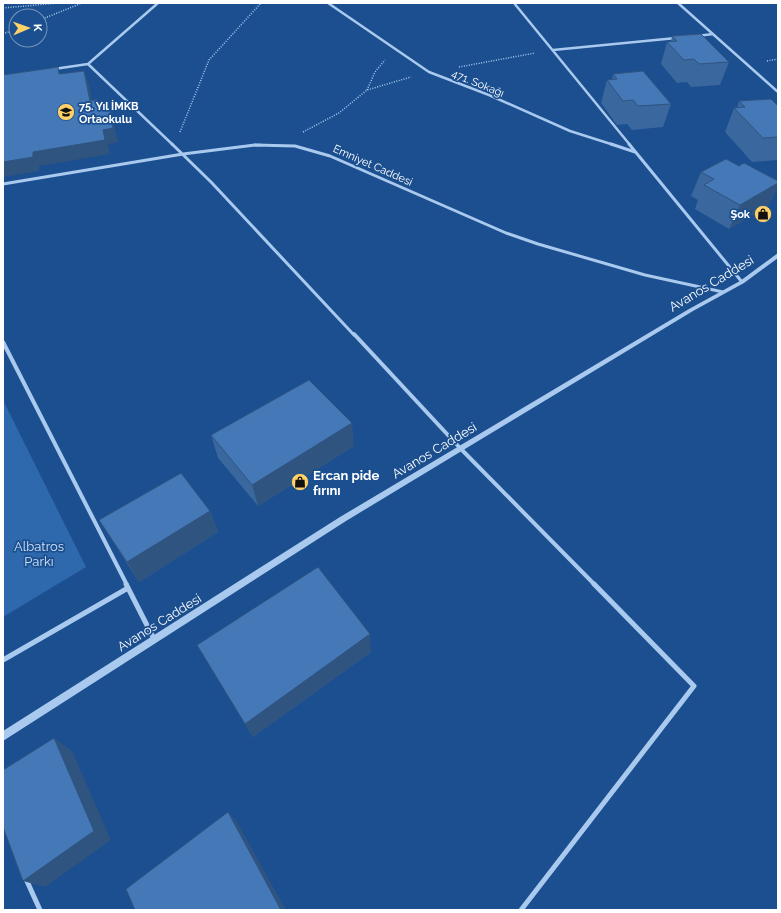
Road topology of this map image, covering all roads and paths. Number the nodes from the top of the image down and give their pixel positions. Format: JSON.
{"nodes":[{"id":1,"x":58,"y":3,"type":"edge"},
{"id":2,"x":82,"y":3,"type":"edge"},
{"id":3,"x":158,"y":3,"type":"edge"},
{"id":4,"x":262,"y":3,"type":"edge"},
{"id":5,"x":328,"y":3,"type":"edge"},
{"id":6,"x":514,"y":3,"type":"edge"},
{"id":7,"x":678,"y":3,"type":"edge"},
{"id":8,"x":3,"y":8,"type":"edge"},
{"id":9,"x":48,"y":17,"type":"edge"},
{"id":10,"x":713,"y":34,"type":"junction"},
{"id":11,"x":690,"y":36,"type":"edge"},
{"id":12,"x":683,"y":37,"type":"edge"},
{"id":13,"x":394,"y":47,"type":"junction"},
{"id":14,"x":553,"y":50,"type":"junction"},
{"id":15,"x":88,"y":64,"type":"junction"},
{"id":16,"x":49,"y":69,"type":"edge"},
{"id":17,"x":429,"y":72,"type":"junction"},
{"id":18,"x":367,"y":90,"type":"junction"},
{"id":19,"x":778,"y":92,"type":"edge"},
{"id":20,"x":300,"y":133,"type":"dead end"},
{"id":21,"x":175,"y":147,"type":"junction"},
{"id":22,"x":636,"y":153,"type":"junction"},
{"id":23,"x":183,"y":154,"type":"junction"},
{"id":24,"x":3,"y":184,"type":"edge"},
{"id":25,"x":778,"y":255,"type":"edge"},
{"id":26,"x":742,"y":282,"type":"junction"},
{"id":27,"x":723,"y":292,"type":"junction"},
{"id":28,"x":3,"y":342,"type":"edge"},
{"id":29,"x":460,"y":448,"type":"junction"},
{"id":30,"x":128,"y":588,"type":"junction"},
{"id":31,"x":154,"y":639,"type":"junction"},
{"id":32,"x":3,"y":660,"type":"edge"},
{"id":33,"x":3,"y":736,"type":"edge"},
{"id":34,"x":25,"y":876,"type":"edge"},
{"id":35,"x":40,"y":910,"type":"edge"},
{"id":36,"x":521,"y":910,"type":"edge"}],
"edges":[{"from":1,"to":8,"type":"path"},
{"from":2,"to":9,"type":"path"},
{"from":3,"to":15,"type":"street"},
{"from":4,"to":21,"type":"path"},
{"from":5,"to":13,"type":"street","name":"471. Sokağı"},
{"from":6,"to":14,"type":"street"},
{"from":7,"to":10,"type":"street"},
{"from":10,"to":11,"type":"street"},
{"from":10,"to":19,"type":"street"},
{"from":12,"to":14,"type":"street"},
{"from":13,"to":17,"type":"street","name":"471. Sokağı"},
{"from":13,"to":18,"type":"path"},
{"from":14,"to":17,"type":"path"},
{"from":14,"to":22,"type":"street"},
{"from":15,"to":16,"type":"street"},
{"from":15,"to":21,"type":"street"},
{"from":17,"to":18,"type":"path"},
{"from":17,"to":22,"type":"street","name":"471. Sokağı"},
{"from":18,"to":20,"type":"path"},
{"from":21,"to":23,"type":"street"},
{"from":22,"to":26,"type":"street"},
{"from":23,"to":24,"type":"street","name":"Emniyet Caddesi"},
{"from":23,"to":27,"type":"street","name":"Emniyet Caddesi"},
{"from":23,"to":29,"type":"street"},
{"from":25,"to":26,"type":"street","name":"Avanos Caddesi"},
{"from":26,"to":27,"type":"street","name":"Avanos Caddesi"},
{"from":27,"to":29,"type":"street","name":"Avanos Caddesi"},
{"from":28,"to":30,"type":"street"},
{"from":29,"to":31,"type":"street","name":"Avanos Caddesi"},
{"from":29,"to":36,"type":"street"},
{"from":30,"to":31,"type":"street"},
{"from":30,"to":32,"type":"street"},
{"from":31,"to":33,"type":"street","name":"Avanos Caddesi"},
{"from":34,"to":35,"type":"street"}]}
